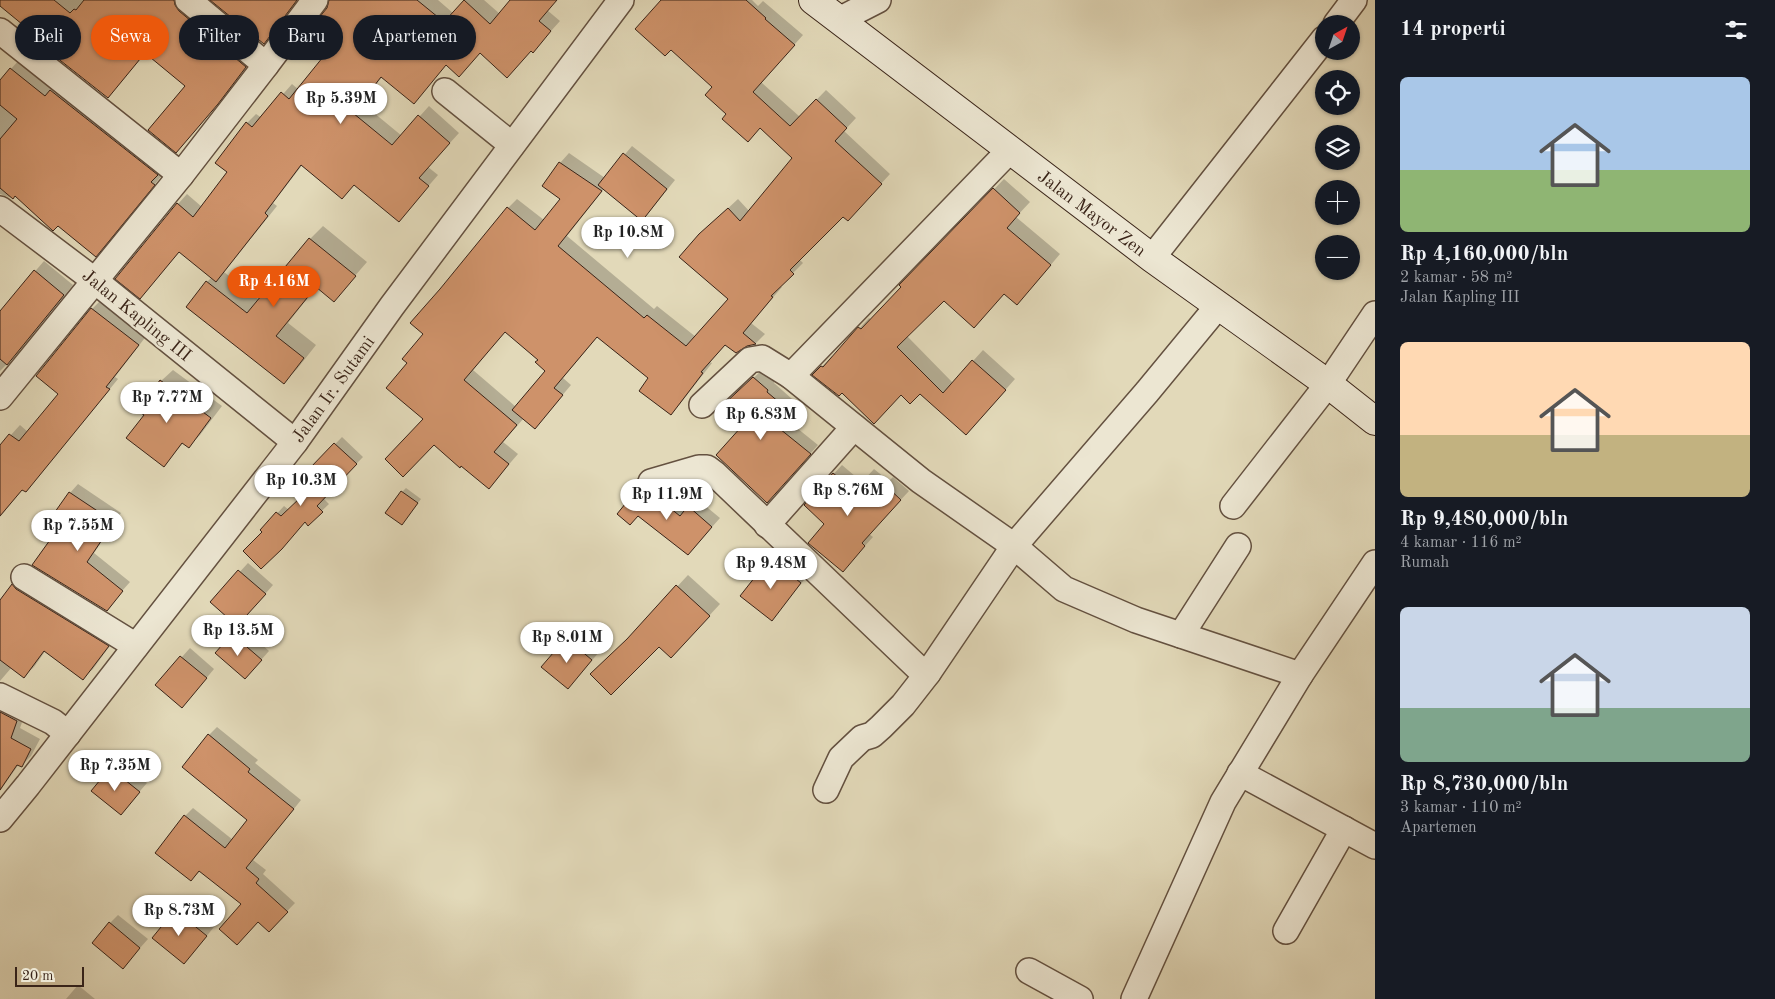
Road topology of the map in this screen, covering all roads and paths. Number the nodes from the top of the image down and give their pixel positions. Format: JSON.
{"nodes":[{"id":1,"x":188,"y":0,"type":"edge"},
{"id":2,"x":315,"y":0,"type":"edge"},
{"id":3,"x":621,"y":0,"type":"edge"},
{"id":4,"x":813,"y":0,"type":"edge"},
{"id":5,"x":878,"y":0,"type":"edge"},
{"id":6,"x":1354,"y":0,"type":"edge"},
{"id":7,"x":1343,"y":15,"type":"edge"},
{"id":8,"x":839,"y":20,"type":"junction"},
{"id":9,"x":0,"y":31,"type":"edge"},
{"id":10,"x":1315,"y":50,"type":"edge"},
{"id":11,"x":266,"y":65,"type":"junction"},
{"id":12,"x":445,"y":91,"type":"dead end"},
{"id":13,"x":512,"y":146,"type":"junction"},
{"id":14,"x":1010,"y":150,"type":"junction"},
{"id":15,"x":181,"y":175,"type":"junction"},
{"id":16,"x":0,"y":209,"type":"edge"},
{"id":17,"x":1152,"y":258,"type":"junction"},
{"id":18,"x":94,"y":280,"type":"junction"},
{"id":19,"x":1218,"y":306,"type":"junction"},
{"id":20,"x":1375,"y":314,"type":"edge"},
{"id":21,"x":791,"y":376,"type":"junction"},
{"id":22,"x":1328,"y":384,"type":"junction"},
{"id":23,"x":0,"y":397,"type":"edge"},
{"id":24,"x":702,"y":405,"type":"dead end"},
{"id":25,"x":1375,"y":421,"type":"edge"},
{"id":26,"x":854,"y":427,"type":"junction"},
{"id":27,"x":295,"y":442,"type":"junction"},
{"id":28,"x":652,"y":482,"type":"dead end"},
{"id":29,"x":1233,"y":506,"type":"dead end"},
{"id":30,"x":767,"y":525,"type":"junction"},
{"id":31,"x":1014,"y":546,"type":"junction"},
{"id":32,"x":1238,"y":546,"type":"dead end"},
{"id":33,"x":1375,"y":563,"type":"edge"},
{"id":34,"x":24,"y":577,"type":"dead end"},
{"id":35,"x":1181,"y":635,"type":"junction"},
{"id":36,"x":136,"y":646,"type":"junction"},
{"id":37,"x":928,"y":673,"type":"junction"},
{"id":38,"x":1300,"y":675,"type":"junction"},
{"id":39,"x":0,"y":696,"type":"edge"},
{"id":40,"x":68,"y":734,"type":"junction"},
{"id":41,"x":1240,"y":773,"type":"junction"},
{"id":42,"x":826,"y":790,"type":"dead end"},
{"id":43,"x":0,"y":819,"type":"edge"},
{"id":44,"x":1344,"y":829,"type":"junction"},
{"id":45,"x":1375,"y":846,"type":"edge"},
{"id":46,"x":1286,"y":931,"type":"dead end"},
{"id":47,"x":1029,"y":970,"type":"dead end"},
{"id":48,"x":1080,"y":999,"type":"edge"},
{"id":49,"x":1134,"y":999,"type":"edge"}],
"edges":[{"from":1,"to":11,"type":"street"},
{"from":2,"to":11,"type":"street"},
{"from":3,"to":13,"type":"street","name":"Jalan Ir. Sutami"},
{"from":4,"to":8,"type":"street","name":"Jalan Mayor Zen"},
{"from":5,"to":8,"type":"street"},
{"from":6,"to":7,"type":"street"},
{"from":8,"to":14,"type":"street","name":"Jalan Mayor Zen"},
{"from":9,"to":15,"type":"street"},
{"from":10,"to":17,"type":"street"},
{"from":11,"to":15,"type":"street"},
{"from":12,"to":13,"type":"street"},
{"from":13,"to":27,"type":"street","name":"Jalan Ir. Sutami"},
{"from":14,"to":17,"type":"street","name":"Jalan Mayor Zen"},
{"from":14,"to":21,"type":"street"},
{"from":15,"to":18,"type":"street"},
{"from":16,"to":18,"type":"street","name":"Jalan Kapling III"},
{"from":17,"to":19,"type":"street","name":"Jalan Mayor Zen"},
{"from":18,"to":23,"type":"street"},
{"from":18,"to":27,"type":"street","name":"Jalan Kapling III"},
{"from":19,"to":22,"type":"street","name":"Jalan Mayor Zen"},
{"from":19,"to":31,"type":"street"},
{"from":20,"to":22,"type":"street"},
{"from":21,"to":24,"type":"street"},
{"from":21,"to":26,"type":"street"},
{"from":22,"to":25,"type":"street","name":"Jalan Mayor Zen"},
{"from":22,"to":29,"type":"street"},
{"from":26,"to":30,"type":"street"},
{"from":26,"to":31,"type":"street"},
{"from":27,"to":36,"type":"street","name":"Jalan Ir. Sutami"},
{"from":28,"to":30,"type":"street"},
{"from":30,"to":37,"type":"street"},
{"from":31,"to":35,"type":"street"},
{"from":31,"to":37,"type":"street"},
{"from":32,"to":35,"type":"street"},
{"from":33,"to":38,"type":"street"},
{"from":34,"to":36,"type":"street"},
{"from":35,"to":38,"type":"street"},
{"from":36,"to":40,"type":"street","name":"Jalan Ir. Sutami"},
{"from":37,"to":42,"type":"street"},
{"from":38,"to":41,"type":"street"},
{"from":39,"to":40,"type":"street"},
{"from":40,"to":43,"type":"street","name":"Jalan Ir. Sutami"},
{"from":41,"to":44,"type":"street"},
{"from":41,"to":49,"type":"street"},
{"from":44,"to":45,"type":"street"},
{"from":44,"to":46,"type":"street"},
{"from":47,"to":48,"type":"street"}]}
